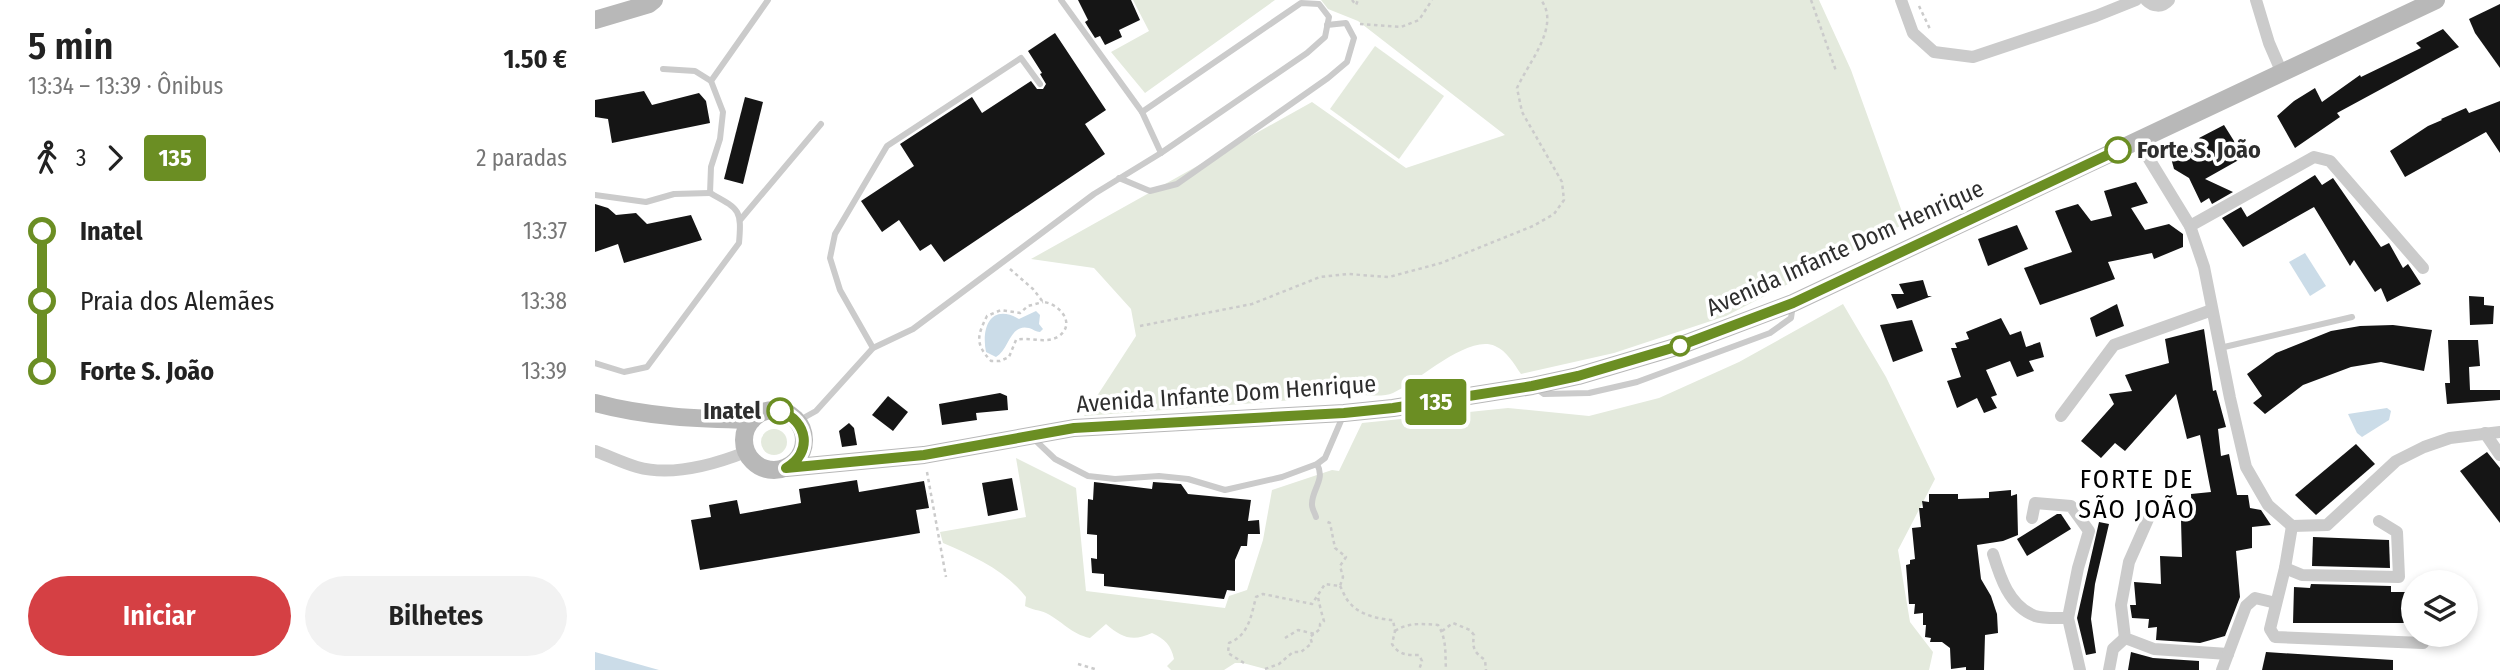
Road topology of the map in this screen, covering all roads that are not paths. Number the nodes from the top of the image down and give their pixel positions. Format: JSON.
{"nodes":[{"id":1,"x":653,"y":0,"type":"edge"},
{"id":2,"x":768,"y":0,"type":"edge"},
{"id":3,"x":1061,"y":0,"type":"edge"},
{"id":4,"x":1901,"y":0,"type":"edge"},
{"id":5,"x":2136,"y":0,"type":"edge"},
{"id":6,"x":2146,"y":0,"type":"edge"},
{"id":7,"x":2169,"y":0,"type":"edge"},
{"id":8,"x":2256,"y":0,"type":"edge"},
{"id":9,"x":2445,"y":0,"type":"edge"},
{"id":10,"x":2431,"y":3,"type":"edge"},
{"id":11,"x":2106,"y":6,"type":"edge"},
{"id":12,"x":595,"y":20,"type":"edge"},
{"id":13,"x":1327,"y":25,"type":"junction"},
{"id":14,"x":663,"y":69,"type":"dead end"},
{"id":15,"x":2282,"y":73,"type":"junction"},
{"id":16,"x":711,"y":81,"type":"junction"},
{"id":17,"x":1040,"y":85,"type":"dead end"},
{"id":18,"x":1142,"y":112,"type":"junction"},
{"id":19,"x":821,"y":124,"type":"dead end"},
{"id":20,"x":2138,"y":141,"type":"junction"},
{"id":21,"x":1161,"y":153,"type":"junction"},
{"id":22,"x":1119,"y":178,"type":"junction"},
{"id":23,"x":710,"y":193,"type":"junction"},
{"id":24,"x":595,"y":195,"type":"edge"},
{"id":25,"x":741,"y":219,"type":"junction"},
{"id":26,"x":2190,"y":226,"type":"junction"},
{"id":27,"x":2423,"y":268,"type":"dead end"},
{"id":28,"x":2212,"y":310,"type":"junction"},
{"id":29,"x":2352,"y":317,"type":"dead end"},
{"id":30,"x":873,"y":348,"type":"junction"},
{"id":31,"x":2220,"y":348,"type":"junction"},
{"id":32,"x":595,"y":363,"type":"edge"},
{"id":33,"x":595,"y":403,"type":"edge"},
{"id":34,"x":1344,"y":413,"type":"junction"},
{"id":35,"x":2061,"y":416,"type":"dead end"},
{"id":36,"x":798,"y":421,"type":"junction"},
{"id":37,"x":748,"y":427,"type":"junction"},
{"id":38,"x":2500,"y":432,"type":"edge"},
{"id":39,"x":2485,"y":433,"type":"junction"},
{"id":40,"x":1030,"y":435,"type":"junction"},
{"id":41,"x":803,"y":449,"type":"junction"},
{"id":42,"x":595,"y":451,"type":"edge"},
{"id":43,"x":747,"y":452,"type":"junction"},
{"id":44,"x":2500,"y":455,"type":"edge"},
{"id":45,"x":1318,"y":464,"type":"junction"},
{"id":46,"x":832,"y":465,"type":"junction"},
{"id":47,"x":786,"y":468,"type":"junction"},
{"id":48,"x":1316,"y":517,"type":"road end"},
{"id":49,"x":2032,"y":519,"type":"dead end"},
{"id":50,"x":2148,"y":519,"type":"dead end"},
{"id":51,"x":2379,"y":521,"type":"dead end"},
{"id":52,"x":2292,"y":526,"type":"junction"},
{"id":53,"x":1993,"y":554,"type":"dead end"},
{"id":54,"x":2285,"y":568,"type":"junction"},
{"id":55,"x":2276,"y":603,"type":"junction"},
{"id":56,"x":2068,"y":618,"type":"junction"},
{"id":57,"x":2125,"y":638,"type":"junction"},
{"id":58,"x":2401,"y":642,"type":"edge"},
{"id":59,"x":2228,"y":654,"type":"junction"},
{"id":60,"x":2080,"y":670,"type":"edge"},
{"id":61,"x":2109,"y":670,"type":"edge"},
{"id":62,"x":2222,"y":670,"type":"edge"}],
"edges":[{"from":1,"to":12,"type":"street"},
{"from":2,"to":16,"type":"lane"},
{"from":3,"to":18,"type":"lane"},
{"from":4,"to":11,"type":"street"},
{"from":5,"to":11,"type":"street"},
{"from":6,"to":7,"type":"street"},
{"from":8,"to":15,"type":"street"},
{"from":9,"to":10,"type":"street","name":"Avenida Infante Dom Henrique"},
{"from":10,"to":15,"type":"street","name":"Avenida Infante Dom Henrique"},
{"from":13,"to":18,"type":"lane"},
{"from":13,"to":21,"type":"lane"},
{"from":13,"to":22,"type":"lane"},
{"from":14,"to":16,"type":"lane"},
{"from":15,"to":20,"type":"street","name":"Avenida Infante Dom Henrique"},
{"from":16,"to":23,"type":"lane"},
{"from":17,"to":30,"type":"lane"},
{"from":18,"to":21,"type":"lane"},
{"from":19,"to":25,"type":"lane"},
{"from":20,"to":26,"type":"street"},
{"from":20,"to":34,"type":"street","name":"Avenida Infante Dom Henrique"},
{"from":21,"to":22,"type":"lane"},
{"from":22,"to":30,"type":"lane"},
{"from":23,"to":24,"type":"lane"},
{"from":23,"to":25,"type":"lane"},
{"from":25,"to":32,"type":"lane"},
{"from":26,"to":27,"type":"street"},
{"from":26,"to":28,"type":"street"},
{"from":28,"to":31,"type":"street"},
{"from":28,"to":35,"type":"street"},
{"from":29,"to":31,"type":"lane"},
{"from":30,"to":36,"type":"lane"},
{"from":31,"to":52,"type":"street"},
{"from":33,"to":37,"type":"street"},
{"from":34,"to":40,"type":"street","name":"Avenida Infante Dom Henrique"},
{"from":34,"to":45,"type":"lane"},
{"from":36,"to":37,"type":"street"},
{"from":36,"to":41,"type":"street"},
{"from":37,"to":43,"type":"street"},
{"from":38,"to":39,"type":"street"},
{"from":39,"to":44,"type":"street"},
{"from":39,"to":52,"type":"street"},
{"from":40,"to":45,"type":"lane"},
{"from":40,"to":46,"type":"street","name":"Avenida Infante Dom Henrique"},
{"from":41,"to":46,"type":"street"},
{"from":41,"to":47,"type":"street"},
{"from":42,"to":43,"type":"street"},
{"from":43,"to":47,"type":"street"},
{"from":45,"to":48,"type":"lane"},
{"from":46,"to":47,"type":"street","name":"Avenida Infante Dom Henrique"},
{"from":49,"to":56,"type":"street"},
{"from":50,"to":57,"type":"street"},
{"from":51,"to":54,"type":"street"},
{"from":52,"to":54,"type":"street"},
{"from":53,"to":56,"type":"street"},
{"from":54,"to":55,"type":"street"},
{"from":55,"to":58,"type":"street"},
{"from":55,"to":59,"type":"street"},
{"from":56,"to":60,"type":"street"},
{"from":57,"to":59,"type":"street"},
{"from":57,"to":61,"type":"street"},
{"from":59,"to":62,"type":"street"}]}
